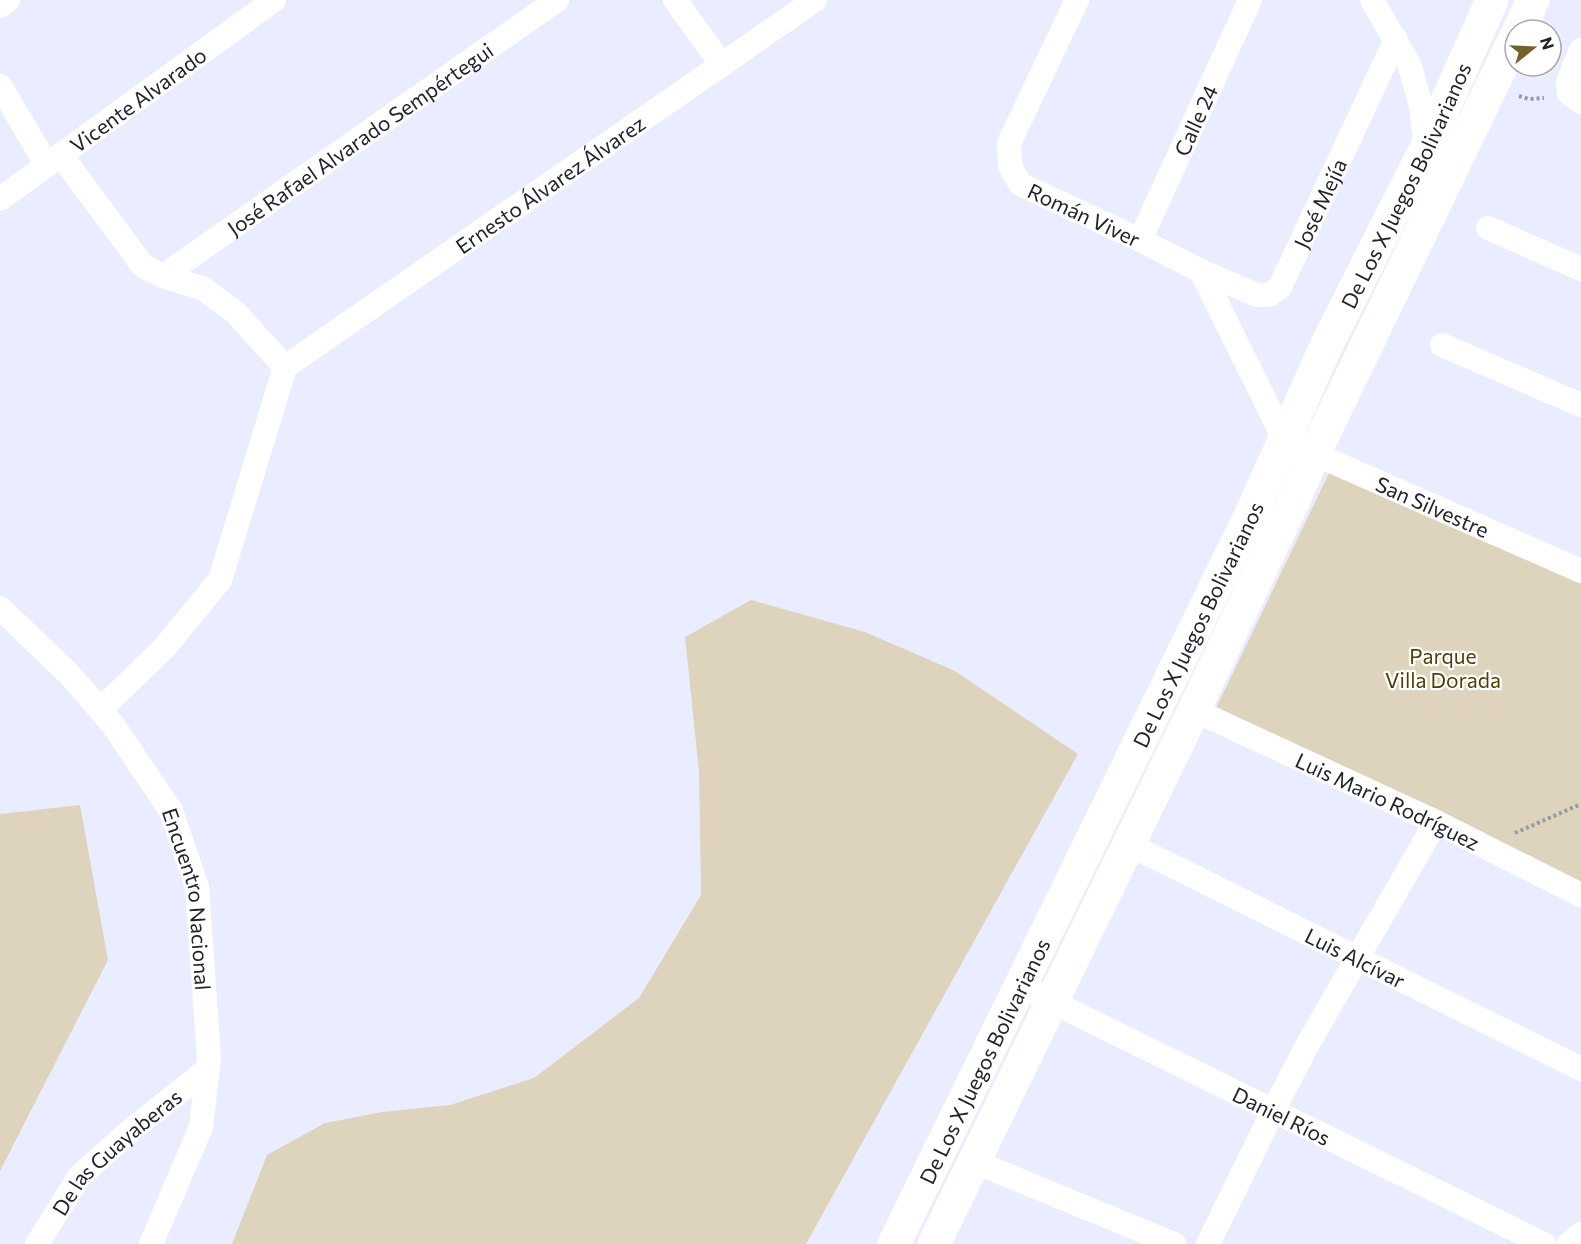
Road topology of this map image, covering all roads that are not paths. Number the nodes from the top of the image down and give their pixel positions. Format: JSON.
{"nodes":[{"id":1,"x":8,"y":0,"type":"edge"},
{"id":2,"x":274,"y":0,"type":"edge"},
{"id":3,"x":556,"y":0,"type":"edge"},
{"id":4,"x":675,"y":0,"type":"edge"},
{"id":5,"x":815,"y":0,"type":"edge"},
{"id":6,"x":1077,"y":0,"type":"edge"},
{"id":7,"x":1250,"y":0,"type":"edge"},
{"id":8,"x":1372,"y":0,"type":"edge"},
{"id":9,"x":1492,"y":0,"type":"edge"},
{"id":10,"x":1533,"y":0,"type":"edge"},
{"id":11,"x":0,"y":6,"type":"edge"},
{"id":12,"x":1525,"y":18,"type":"edge"},
{"id":13,"x":1396,"y":39,"type":"junction"},
{"id":14,"x":1581,"y":50,"type":"edge"},
{"id":15,"x":1503,"y":63,"type":"edge"},
{"id":16,"x":722,"y":65,"type":"junction"},
{"id":17,"x":0,"y":86,"type":"edge"},
{"id":18,"x":1575,"y":98,"type":"edge"},
{"id":19,"x":1426,"y":148,"type":"junction"},
{"id":20,"x":54,"y":160,"type":"junction"},
{"id":21,"x":1454,"y":165,"type":"junction"},
{"id":22,"x":0,"y":199,"type":"edge"},
{"id":23,"x":1488,"y":228,"type":"dead end"},
{"id":24,"x":1140,"y":240,"type":"junction"},
{"id":25,"x":1581,"y":269,"type":"edge"},
{"id":26,"x":1201,"y":271,"type":"junction"},
{"id":27,"x":163,"y":276,"type":"junction"},
{"id":28,"x":1442,"y":345,"type":"dead end"},
{"id":29,"x":285,"y":367,"type":"junction"},
{"id":30,"x":1581,"y":405,"type":"edge"},
{"id":31,"x":1285,"y":441,"type":"junction"},
{"id":32,"x":1314,"y":454,"type":"junction"},
{"id":33,"x":1581,"y":571,"type":"edge"},
{"id":34,"x":0,"y":608,"type":"edge"},
{"id":35,"x":100,"y":710,"type":"junction"},
{"id":36,"x":1194,"y":710,"type":"junction"},
{"id":37,"x":1436,"y":822,"type":"junction"},
{"id":38,"x":1128,"y":844,"type":"junction"},
{"id":39,"x":1581,"y":895,"type":"edge"},
{"id":40,"x":1356,"y":959,"type":"junction"},
{"id":41,"x":1020,"y":986,"type":"junction"},
{"id":42,"x":1051,"y":1002,"type":"junction"},
{"id":43,"x":1581,"y":1069,"type":"edge"},
{"id":44,"x":207,"y":1070,"type":"junction"},
{"id":45,"x":1273,"y":1111,"type":"junction"},
{"id":46,"x":975,"y":1162,"type":"junction"},
{"id":47,"x":1581,"y":1234,"type":"edge"},
{"id":48,"x":37,"y":1244,"type":"edge"},
{"id":49,"x":151,"y":1244,"type":"edge"},
{"id":50,"x":894,"y":1244,"type":"edge"},
{"id":51,"x":934,"y":1244,"type":"edge"},
{"id":52,"x":1174,"y":1244,"type":"edge"},
{"id":53,"x":1208,"y":1244,"type":"edge"},
{"id":54,"x":1544,"y":1244,"type":"edge"},
{"id":55,"x":1569,"y":1244,"type":"edge"}],
"edges":[{"from":1,"to":11,"type":"street"},
{"from":2,"to":20,"type":"street","name":"Vicente Alvarado"},
{"from":3,"to":27,"type":"street","name":"José Rafael Alvarado Sempértegui"},
{"from":4,"to":16,"type":"street"},
{"from":5,"to":16,"type":"street","name":"Ernesto Álvarez Álvarez"},
{"from":6,"to":24,"type":"street","name":"Román Viver"},
{"from":7,"to":24,"type":"street","name":"Calle 24"},
{"from":8,"to":13,"type":"street"},
{"from":9,"to":19,"type":"street","name":"De Los X Juegos Bolivarianos"},
{"from":10,"to":12,"type":"street"},
{"from":13,"to":19,"type":"street"},
{"from":13,"to":26,"type":"street","name":"José Mejía"},
{"from":14,"to":18,"type":"street"},
{"from":15,"to":21,"type":"street","name":"De Los X Juegos Bolivarianos"},
{"from":16,"to":29,"type":"street","name":"Ernesto Álvarez Álvarez"},
{"from":17,"to":20,"type":"street"},
{"from":19,"to":21,"type":"street"},
{"from":19,"to":31,"type":"street","name":"De Los X Juegos Bolivarianos"},
{"from":20,"to":22,"type":"street","name":"Vicente Alvarado"},
{"from":20,"to":27,"type":"street"},
{"from":21,"to":32,"type":"street","name":"De Los X Juegos Bolivarianos"},
{"from":23,"to":25,"type":"street"},
{"from":24,"to":26,"type":"street","name":"Román Viver"},
{"from":26,"to":31,"type":"street"},
{"from":27,"to":29,"type":"street"},
{"from":28,"to":30,"type":"street"},
{"from":29,"to":35,"type":"street"},
{"from":31,"to":32,"type":"street","name":"San Silvestre"},
{"from":31,"to":41,"type":"street","name":"De Los X Juegos Bolivarianos"},
{"from":32,"to":33,"type":"street","name":"San Silvestre"},
{"from":32,"to":36,"type":"street","name":"De Los X Juegos Bolivarianos"},
{"from":34,"to":35,"type":"street","name":"Encuentro Nacional"},
{"from":35,"to":44,"type":"street","name":"Encuentro Nacional"},
{"from":36,"to":37,"type":"street","name":"Luis Mario Rodríguez"},
{"from":36,"to":38,"type":"street","name":"De Los X Juegos Bolivarianos"},
{"from":37,"to":39,"type":"street","name":"Luis Mario Rodríguez"},
{"from":37,"to":40,"type":"street"},
{"from":38,"to":40,"type":"street","name":"Luis Alcívar"},
{"from":38,"to":42,"type":"street","name":"De Los X Juegos Bolivarianos"},
{"from":40,"to":43,"type":"street","name":"Luis Alcívar"},
{"from":40,"to":45,"type":"street"},
{"from":41,"to":42,"type":"street","name":"Daniel Ríos"},
{"from":41,"to":50,"type":"street","name":"De Los X Juegos Bolivarianos"},
{"from":42,"to":45,"type":"street","name":"Daniel Ríos"},
{"from":42,"to":46,"type":"street","name":"De Los X Juegos Bolivarianos"},
{"from":44,"to":48,"type":"street","name":"De las Guayaberas"},
{"from":44,"to":49,"type":"street","name":"Encuentro Nacional"},
{"from":45,"to":53,"type":"street"},
{"from":45,"to":54,"type":"street","name":"Daniel Ríos"},
{"from":46,"to":51,"type":"street","name":"De Los X Juegos Bolivarianos"},
{"from":46,"to":52,"type":"street"},
{"from":47,"to":55,"type":"street"}]}
